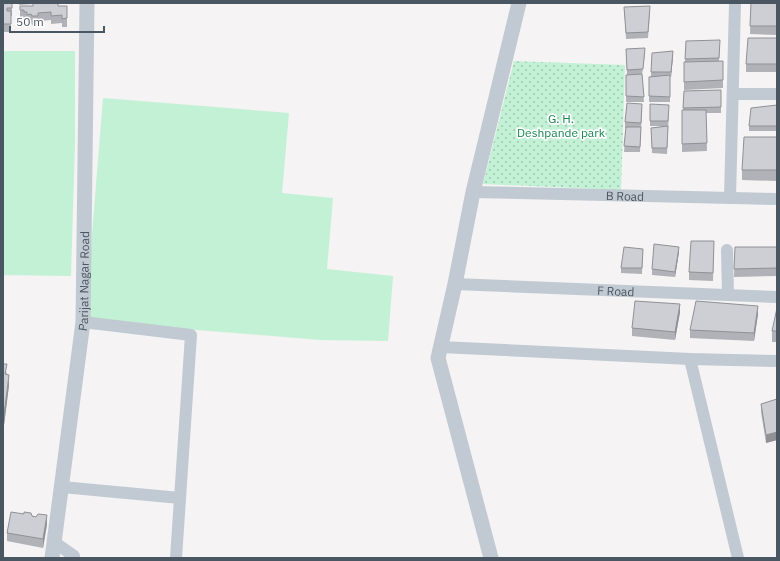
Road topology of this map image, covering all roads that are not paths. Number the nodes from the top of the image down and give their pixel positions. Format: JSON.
{"nodes":[{"id":1,"x":87,"y":3,"type":"edge"},
{"id":2,"x":519,"y":3,"type":"edge"},
{"id":3,"x":735,"y":3,"type":"edge"},
{"id":4,"x":733,"y":94,"type":"junction"},
{"id":5,"x":777,"y":94,"type":"edge"},
{"id":6,"x":473,"y":192,"type":"junction"},
{"id":7,"x":730,"y":198,"type":"junction"},
{"id":8,"x":777,"y":199,"type":"edge"},
{"id":9,"x":728,"y":250,"type":"dead end"},
{"id":10,"x":455,"y":284,"type":"junction"},
{"id":11,"x":728,"y":295,"type":"junction"},
{"id":12,"x":777,"y":297,"type":"edge"},
{"id":13,"x":83,"y":322,"type":"junction"},
{"id":14,"x":440,"y":347,"type":"junction"},
{"id":15,"x":690,"y":359,"type":"junction"},
{"id":16,"x":777,"y":361,"type":"edge"},
{"id":17,"x":62,"y":487,"type":"junction"},
{"id":18,"x":180,"y":498,"type":"junction"},
{"id":19,"x":54,"y":542,"type":"junction"},
{"id":20,"x":74,"y":556,"type":"dead end"},
{"id":21,"x":52,"y":558,"type":"edge"},
{"id":22,"x":176,"y":558,"type":"edge"},
{"id":23,"x":491,"y":558,"type":"edge"},
{"id":24,"x":738,"y":558,"type":"edge"}],
"edges":[{"from":1,"to":13,"type":"street","name":"Parijat Nagar Road"},
{"from":2,"to":6,"type":"street"},
{"from":3,"to":4,"type":"street"},
{"from":4,"to":5,"type":"street"},
{"from":4,"to":7,"type":"street"},
{"from":6,"to":7,"type":"street","name":"B Road"},
{"from":6,"to":10,"type":"street"},
{"from":7,"to":8,"type":"street","name":"B Road"},
{"from":9,"to":11,"type":"street"},
{"from":10,"to":11,"type":"street","name":"F Road"},
{"from":10,"to":14,"type":"street"},
{"from":11,"to":12,"type":"street","name":"F Road"},
{"from":13,"to":17,"type":"street","name":"Parijat Nagar Road"},
{"from":13,"to":18,"type":"street"},
{"from":14,"to":15,"type":"street"},
{"from":14,"to":23,"type":"street"},
{"from":15,"to":16,"type":"street"},
{"from":15,"to":24,"type":"street"},
{"from":17,"to":18,"type":"street"},
{"from":17,"to":19,"type":"street","name":"Parijat Nagar Road"},
{"from":18,"to":22,"type":"street"},
{"from":19,"to":20,"type":"street"},
{"from":19,"to":21,"type":"street","name":"Parijat Nagar Road"}]}
